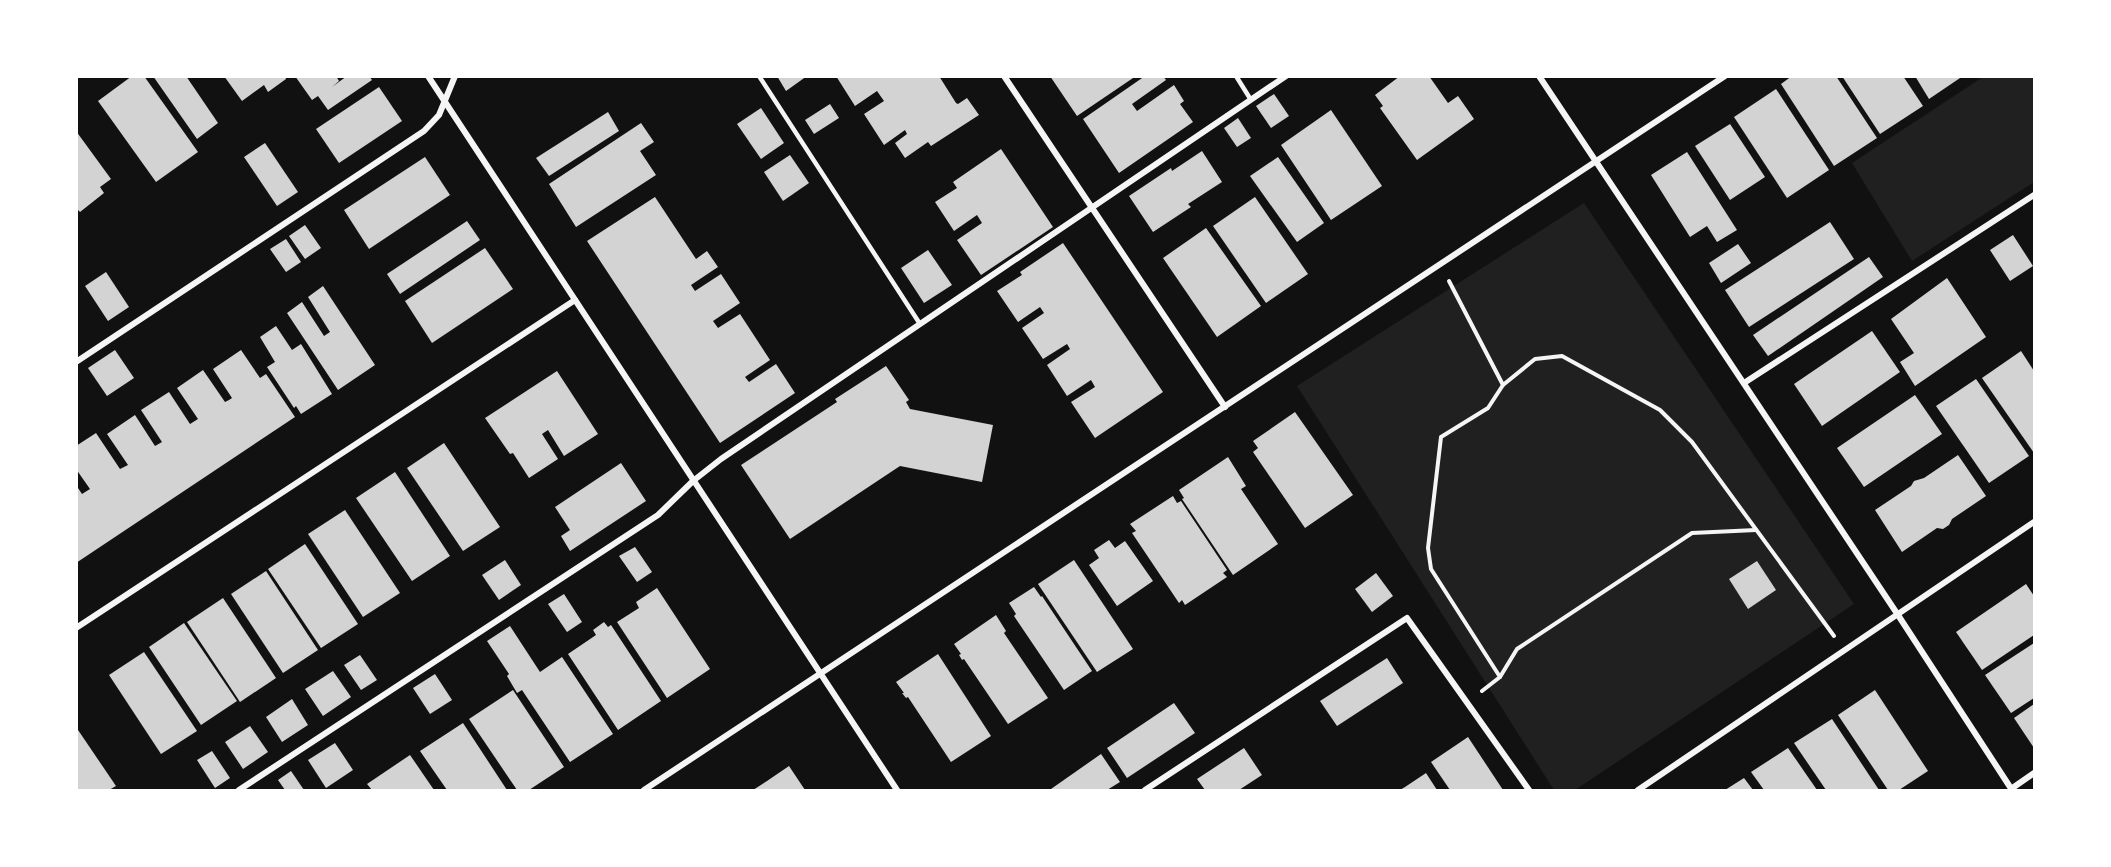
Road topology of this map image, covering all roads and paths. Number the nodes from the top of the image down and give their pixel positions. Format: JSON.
{"nodes":[{"id":1,"x":428,"y":76,"type":"edge"},
{"id":2,"x":455,"y":76,"type":"edge"},
{"id":3,"x":759,"y":76,"type":"edge"},
{"id":4,"x":1004,"y":76,"type":"edge"},
{"id":5,"x":1236,"y":76,"type":"edge"},
{"id":6,"x":1286,"y":76,"type":"edge"},
{"id":7,"x":1539,"y":76,"type":"edge"},
{"id":8,"x":1725,"y":76,"type":"edge"},
{"id":9,"x":1251,"y":100,"type":"junction"},
{"id":10,"x":446,"y":102,"type":"junction"},
{"id":11,"x":1596,"y":162,"type":"junction"},
{"id":12,"x":2034,"y":195,"type":"edge"},
{"id":13,"x":1093,"y":207,"type":"junction"},
{"id":14,"x":1441,"y":264,"type":"junction"},
{"id":15,"x":575,"y":300,"type":"junction"},
{"id":16,"x":920,"y":324,"type":"junction"},
{"id":17,"x":76,"y":362,"type":"edge"},
{"id":18,"x":1744,"y":383,"type":"junction"},
{"id":19,"x":1503,"y":386,"type":"junction"},
{"id":20,"x":1225,"y":407,"type":"junction"},
{"id":21,"x":693,"y":481,"type":"junction"},
{"id":22,"x":2034,"y":522,"type":"edge"},
{"id":23,"x":1756,"y":530,"type":"junction"},
{"id":24,"x":1898,"y":615,"type":"junction"},
{"id":25,"x":76,"y":628,"type":"edge"},
{"id":26,"x":1845,"y":651,"type":"junction"},
{"id":27,"x":820,"y":674,"type":"junction"},
{"id":28,"x":1500,"y":676,"type":"junction"},
{"id":29,"x":1467,"y":703,"type":"junction"},
{"id":30,"x":2034,"y":773,"type":"edge"},
{"id":31,"x":239,"y":790,"type":"edge"},
{"id":32,"x":644,"y":790,"type":"edge"},
{"id":33,"x":897,"y":790,"type":"edge"},
{"id":34,"x":1145,"y":790,"type":"edge"},
{"id":35,"x":1529,"y":790,"type":"edge"},
{"id":36,"x":1638,"y":790,"type":"edge"},
{"id":37,"x":2012,"y":790,"type":"edge"}],
"edges":[{"from":1,"to":10,"type":"street"},
{"from":2,"to":10,"type":"street"},
{"from":3,"to":16,"type":"lane"},
{"from":4,"to":13,"type":"street"},
{"from":5,"to":9,"type":"lane"},
{"from":6,"to":9,"type":"street"},
{"from":7,"to":11,"type":"street"},
{"from":8,"to":11,"type":"street"},
{"from":9,"to":13,"type":"street"},
{"from":10,"to":15,"type":"street"},
{"from":10,"to":17,"type":"street"},
{"from":11,"to":14,"type":"street"},
{"from":11,"to":18,"type":"street"},
{"from":12,"to":18,"type":"street"},
{"from":13,"to":16,"type":"street"},
{"from":13,"to":20,"type":"street"},
{"from":14,"to":19,"type":"path"},
{"from":14,"to":20,"type":"street"},
{"from":15,"to":21,"type":"street"},
{"from":15,"to":25,"type":"street"},
{"from":16,"to":21,"type":"street"},
{"from":18,"to":24,"type":"street"},
{"from":19,"to":23,"type":"path"},
{"from":19,"to":28,"type":"path"},
{"from":20,"to":27,"type":"street"},
{"from":21,"to":27,"type":"street"},
{"from":21,"to":31,"type":"street"},
{"from":22,"to":24,"type":"street"},
{"from":23,"to":26,"type":"path"},
{"from":23,"to":28,"type":"path"},
{"from":24,"to":26,"type":"street"},
{"from":24,"to":37,"type":"street"},
{"from":26,"to":36,"type":"street"},
{"from":27,"to":32,"type":"street"},
{"from":27,"to":33,"type":"street"},
{"from":28,"to":29,"type":"path"},
{"from":29,"to":34,"type":"street"},
{"from":29,"to":35,"type":"street"},
{"from":30,"to":37,"type":"street"}]}
